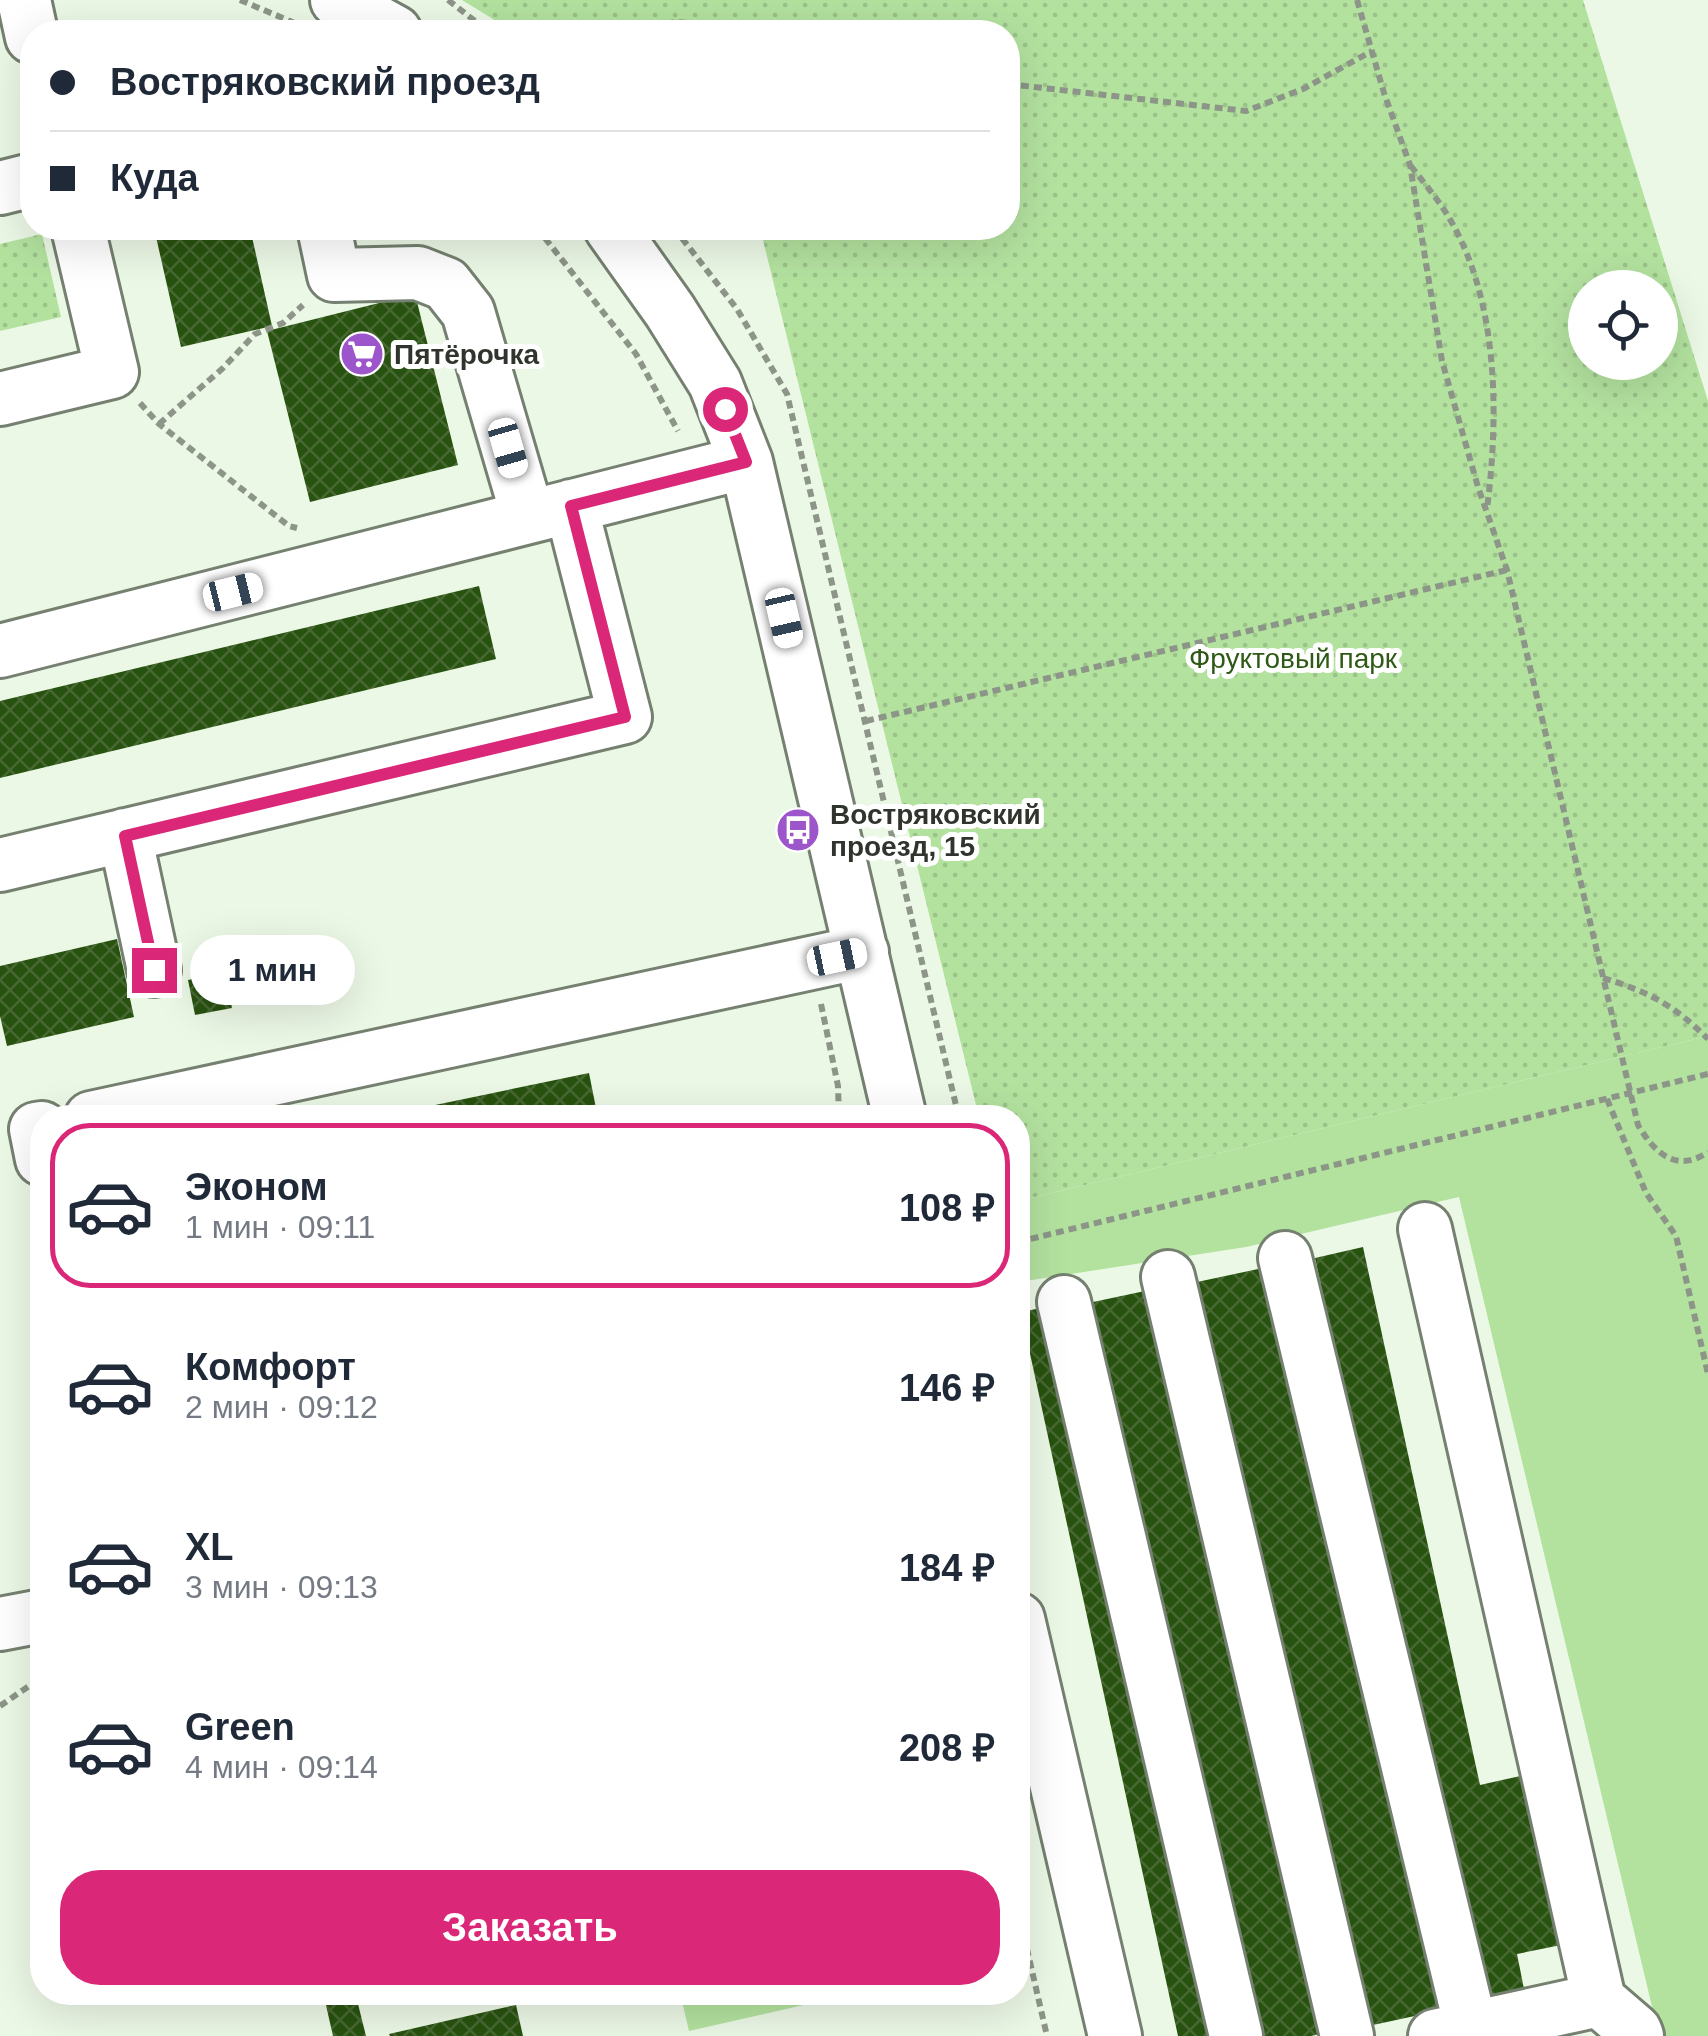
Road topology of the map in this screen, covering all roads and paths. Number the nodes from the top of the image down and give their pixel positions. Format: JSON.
{"nodes":[{"id":1,"x":240,"y":0,"type":"edge"},
{"id":2,"x":448,"y":0,"type":"edge"},
{"id":3,"x":1357,"y":0,"type":"edge"},
{"id":4,"x":319,"y":13,"type":"edge"},
{"id":5,"x":347,"y":20,"type":"edge"},
{"id":6,"x":474,"y":20,"type":"edge"},
{"id":7,"x":1372,"y":51,"type":"junction"},
{"id":8,"x":1020,"y":85,"type":"edge"},
{"id":9,"x":1410,"y":165,"type":"junction"},
{"id":10,"x":81,"y":240,"type":"edge"},
{"id":11,"x":546,"y":240,"type":"edge"},
{"id":12,"x":619,"y":240,"type":"edge"},
{"id":13,"x":329,"y":251,"type":"edge"},
{"id":14,"x":112,"y":372,"type":"junction"},
{"id":15,"x":0,"y":399,"type":"edge"},
{"id":16,"x":159,"y":424,"type":"junction"},
{"id":17,"x":723,"y":467,"type":"junction"},
{"id":18,"x":550,"y":512,"type":"junction"},
{"id":19,"x":1486,"y":512,"type":"junction"},
{"id":20,"x":306,"y":530,"type":"dead end"},
{"id":21,"x":1507,"y":570,"type":"junction"},
{"id":22,"x":0,"y":651,"type":"edge"},
{"id":23,"x":866,"y":721,"type":"dead end"},
{"id":24,"x":125,"y":836,"type":"junction"},
{"id":25,"x":0,"y":865,"type":"edge"},
{"id":26,"x":837,"y":957,"type":"junction"},
{"id":27,"x":154,"y":970,"type":"dead end"},
{"id":28,"x":1602,"y":978,"type":"junction"},
{"id":29,"x":1708,"y":1039,"type":"edge"},
{"id":30,"x":945,"y":1061,"type":"dead end"},
{"id":31,"x":1708,"y":1074,"type":"edge"},
{"id":32,"x":1628,"y":1094,"type":"junction"},
{"id":33,"x":1607,"y":1099,"type":"junction"},
{"id":34,"x":152,"y":1105,"type":"edge"},
{"id":35,"x":839,"y":1105,"type":"edge"},
{"id":36,"x":895,"y":1105,"type":"edge"},
{"id":37,"x":956,"y":1105,"type":"edge"},
{"id":38,"x":1708,"y":1152,"type":"edge"},
{"id":39,"x":1425,"y":1229,"type":"dead end"},
{"id":40,"x":1030,"y":1239,"type":"edge"},
{"id":41,"x":1286,"y":1258,"type":"dead end"},
{"id":42,"x":1168,"y":1277,"type":"dead end"},
{"id":43,"x":1064,"y":1302,"type":"dead end"},
{"id":44,"x":1708,"y":1374,"type":"edge"},
{"id":45,"x":30,"y":1618,"type":"edge"},
{"id":46,"x":0,"y":1624,"type":"edge"},
{"id":47,"x":1030,"y":1671,"type":"edge"},
{"id":48,"x":30,"y":1686,"type":"edge"},
{"id":49,"x":0,"y":1706,"type":"edge"},
{"id":50,"x":1030,"y":1964,"type":"edge"},
{"id":51,"x":1599,"y":2000,"type":"junction"},
{"id":52,"x":1459,"y":2033,"type":"edge"},
{"id":53,"x":1046,"y":2036,"type":"edge"},
{"id":54,"x":1115,"y":2036,"type":"edge"},
{"id":55,"x":1236,"y":2036,"type":"edge"},
{"id":56,"x":1347,"y":2036,"type":"edge"},
{"id":57,"x":1637,"y":2036,"type":"edge"}],
"edges":[{"from":1,"to":4,"type":"path"},
{"from":2,"to":6,"type":"path"},
{"from":3,"to":7,"type":"path"},
{"from":4,"to":5,"type":"street"},
{"from":7,"to":8,"type":"path"},
{"from":7,"to":9,"type":"path"},
{"from":9,"to":19,"type":"path"},
{"from":9,"to":19,"type":"path"},
{"from":10,"to":14,"type":"street"},
{"from":11,"to":17,"type":"path"},
{"from":12,"to":17,"type":"street"},
{"from":13,"to":16,"type":"path"},
{"from":13,"to":18,"type":"street"},
{"from":14,"to":15,"type":"street"},
{"from":14,"to":16,"type":"path"},
{"from":16,"to":20,"type":"path"},
{"from":17,"to":18,"type":"street"},
{"from":17,"to":26,"type":"street"},
{"from":18,"to":22,"type":"street"},
{"from":18,"to":24,"type":"street"},
{"from":19,"to":21,"type":"path"},
{"from":21,"to":23,"type":"path"},
{"from":21,"to":28,"type":"path"},
{"from":24,"to":25,"type":"street"},
{"from":24,"to":27,"type":"street"},
{"from":26,"to":34,"type":"street"},
{"from":26,"to":35,"type":"path"},
{"from":26,"to":36,"type":"street"},
{"from":28,"to":29,"type":"path"},
{"from":28,"to":32,"type":"path"},
{"from":30,"to":37,"type":"path"},
{"from":31,"to":32,"type":"path"},
{"from":32,"to":33,"type":"path"},
{"from":32,"to":38,"type":"path"},
{"from":33,"to":40,"type":"path"},
{"from":33,"to":44,"type":"path"},
{"from":39,"to":51,"type":"street"},
{"from":41,"to":52,"type":"street"},
{"from":42,"to":56,"type":"street"},
{"from":43,"to":55,"type":"street"},
{"from":45,"to":46,"type":"street"},
{"from":47,"to":54,"type":"street"},
{"from":48,"to":49,"type":"path"},
{"from":50,"to":53,"type":"path"},
{"from":51,"to":52,"type":"street"},
{"from":51,"to":57,"type":"street"}]}
